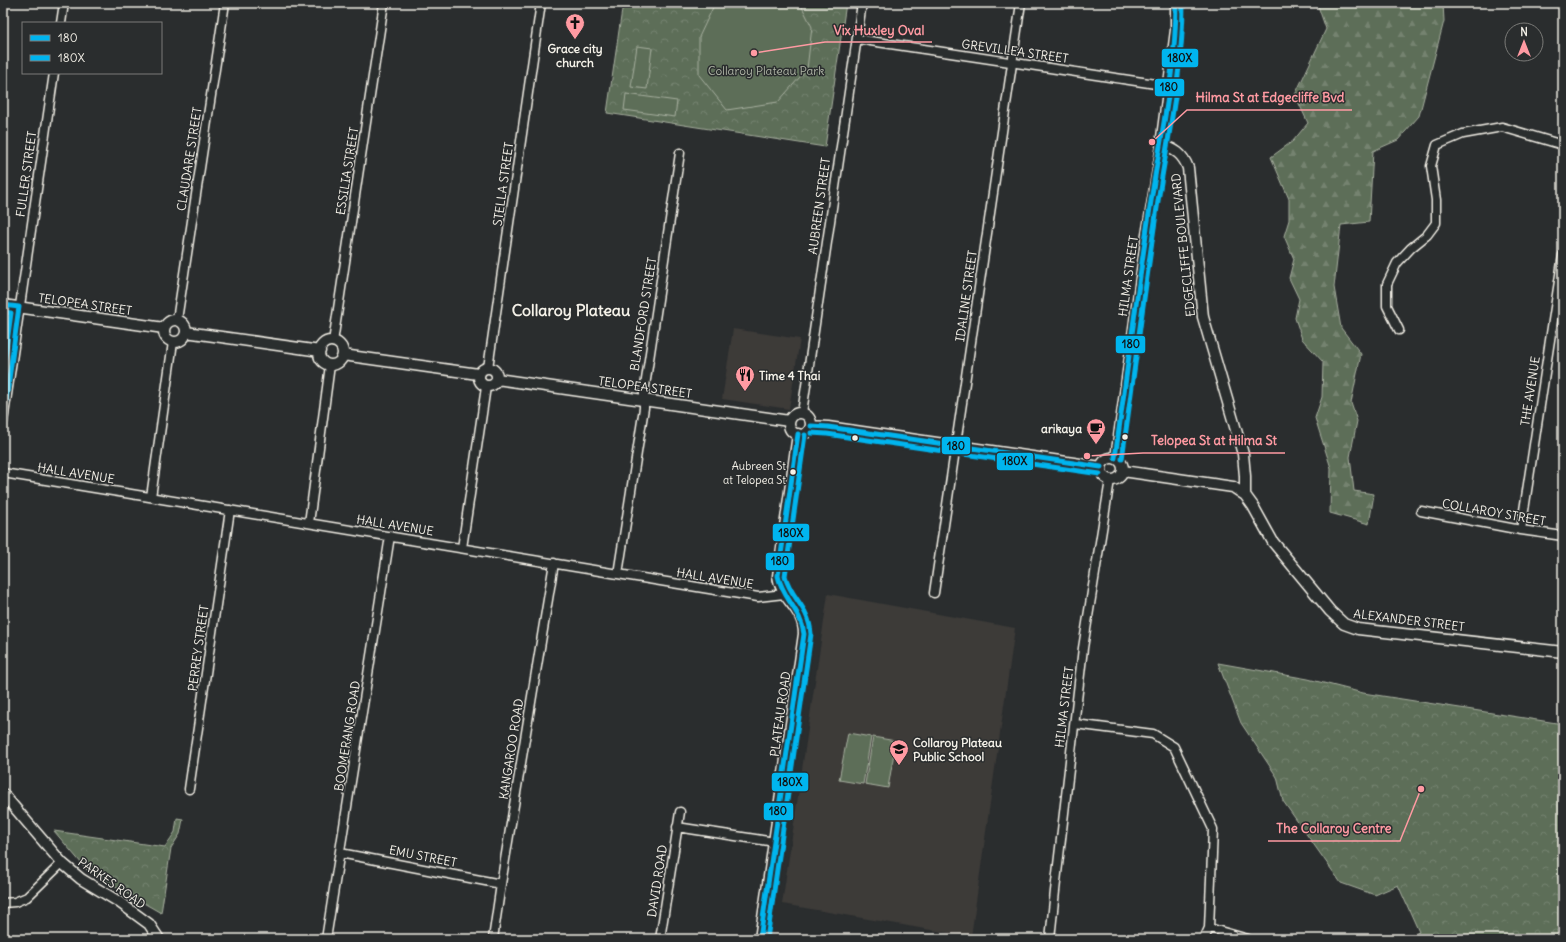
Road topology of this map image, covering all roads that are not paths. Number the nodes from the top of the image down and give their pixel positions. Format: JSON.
{"nodes":[{"id":1,"x":64,"y":3,"type":"edge"},
{"id":2,"x":225,"y":3,"type":"edge"},
{"id":3,"x":384,"y":3,"type":"edge"},
{"id":4,"x":541,"y":3,"type":"edge"},
{"id":5,"x":862,"y":3,"type":"edge"},
{"id":6,"x":1021,"y":3,"type":"edge"},
{"id":7,"x":1176,"y":3,"type":"edge"},
{"id":8,"x":61,"y":22,"type":"edge"},
{"id":9,"x":857,"y":39,"type":"junction"},
{"id":10,"x":1012,"y":62,"type":"junction"},
{"id":11,"x":54,"y":74,"type":"edge"},
{"id":12,"x":1170,"y":86,"type":"junction"},
{"id":13,"x":1161,"y":145,"type":"junction"},
{"id":14,"x":1563,"y":145,"type":"edge"},
{"id":15,"x":680,"y":153,"type":"dead end"},
{"id":16,"x":1563,"y":255,"type":"edge"},
{"id":17,"x":3,"y":305,"type":"edge"},
{"id":18,"x":19,"y":308,"type":"junction"},
{"id":19,"x":177,"y":320,"type":"junction"},
{"id":20,"x":164,"y":328,"type":"junction"},
{"id":21,"x":1399,"y":330,"type":"dead end"},
{"id":22,"x":186,"y":332,"type":"junction"},
{"id":23,"x":174,"y":342,"type":"junction"},
{"id":24,"x":333,"y":342,"type":"junction"},
{"id":25,"x":320,"y":351,"type":"junction"},
{"id":26,"x":343,"y":355,"type":"junction"},
{"id":27,"x":330,"y":365,"type":"junction"},
{"id":28,"x":488,"y":368,"type":"junction"},
{"id":29,"x":478,"y":374,"type":"junction"},
{"id":30,"x":497,"y":378,"type":"junction"},
{"id":31,"x":486,"y":387,"type":"junction"},
{"id":32,"x":644,"y":400,"type":"junction"},
{"id":33,"x":802,"y":413,"type":"junction"},
{"id":34,"x":789,"y":421,"type":"junction"},
{"id":35,"x":3,"y":422,"type":"edge"},
{"id":36,"x":810,"y":426,"type":"junction"},
{"id":37,"x":798,"y":434,"type":"junction"},
{"id":38,"x":956,"y":446,"type":"junction"},
{"id":39,"x":1115,"y":458,"type":"junction"},
{"id":40,"x":1101,"y":467,"type":"junction"},
{"id":41,"x":1123,"y":471,"type":"junction"},
{"id":42,"x":3,"y":473,"type":"edge"},
{"id":43,"x":1110,"y":480,"type":"junction"},
{"id":44,"x":1245,"y":495,"type":"junction"},
{"id":45,"x":151,"y":497,"type":"junction"},
{"id":46,"x":230,"y":510,"type":"junction"},
{"id":47,"x":1421,"y":511,"type":"dead end"},
{"id":48,"x":309,"y":523,"type":"junction"},
{"id":49,"x":1521,"y":530,"type":"junction"},
{"id":50,"x":390,"y":536,"type":"junction"},
{"id":51,"x":1563,"y":536,"type":"edge"},
{"id":52,"x":462,"y":548,"type":"junction"},
{"id":53,"x":554,"y":564,"type":"junction"},
{"id":54,"x":618,"y":574,"type":"junction"},
{"id":55,"x":934,"y":593,"type":"dead end"},
{"id":56,"x":784,"y":594,"type":"junction"},
{"id":57,"x":1563,"y":652,"type":"edge"},
{"id":58,"x":1075,"y":724,"type":"junction"},
{"id":59,"x":189,"y":789,"type":"dead end"},
{"id":60,"x":3,"y":794,"type":"edge"},
{"id":61,"x":680,"y":812,"type":"dead end"},
{"id":62,"x":677,"y":827,"type":"junction"},
{"id":63,"x":775,"y":842,"type":"junction"},
{"id":64,"x":340,"y":853,"type":"junction"},
{"id":65,"x":62,"y":863,"type":"junction"},
{"id":66,"x":500,"y":884,"type":"junction"},
{"id":67,"x":3,"y":903,"type":"edge"},
{"id":68,"x":1209,"y":928,"type":"junction"},
{"id":69,"x":159,"y":939,"type":"edge"},
{"id":70,"x":326,"y":939,"type":"edge"},
{"id":71,"x":493,"y":939,"type":"edge"},
{"id":72,"x":660,"y":939,"type":"edge"},
{"id":73,"x":760,"y":939,"type":"edge"},
{"id":74,"x":1050,"y":939,"type":"edge"},
{"id":75,"x":1204,"y":939,"type":"edge"},
{"id":76,"x":1248,"y":939,"type":"edge"}],
"edges":[{"from":1,"to":8,"type":"street"},
{"from":2,"to":19,"type":"street","name":"CLAUDARE STREET"},
{"from":3,"to":24,"type":"street","name":"ESSILIA STREET"},
{"from":4,"to":28,"type":"street","name":"STELLA STREET"},
{"from":5,"to":9,"type":"street","name":"AUBREEN STREET"},
{"from":6,"to":10,"type":"street","name":"IDALINE STREET"},
{"from":7,"to":12,"type":"street"},
{"from":9,"to":10,"type":"street","name":"GREVILLEA STREET"},
{"from":9,"to":33,"type":"street","name":"AUBREEN STREET"},
{"from":10,"to":12,"type":"street","name":"GREVILLEA STREET"},
{"from":10,"to":38,"type":"street","name":"IDALINE STREET"},
{"from":11,"to":18,"type":"street","name":"FULLER STREET"},
{"from":12,"to":13,"type":"street"},
{"from":13,"to":39,"type":"street","name":"HILMA STREET"},
{"from":13,"to":44,"type":"street","name":"EDGECLIFFE BOULEVARD"},
{"from":14,"to":21,"type":"street"},
{"from":15,"to":32,"type":"street","name":"BLANDFORD STREET"},
{"from":16,"to":49,"type":"street","name":"THE AVENUE"},
{"from":17,"to":18,"type":"street","name":"TELOPEA STREET"},
{"from":18,"to":20,"type":"street","name":"TELOPEA STREET"},
{"from":18,"to":35,"type":"street","name":"FULLER STREET"},
{"from":19,"to":20,"type":"street"},
{"from":19,"to":22,"type":"street"},
{"from":20,"to":23,"type":"street"},
{"from":22,"to":23,"type":"street"},
{"from":22,"to":25,"type":"street"},
{"from":23,"to":45,"type":"street"},
{"from":24,"to":25,"type":"street"},
{"from":24,"to":26,"type":"street"},
{"from":25,"to":27,"type":"street"},
{"from":26,"to":27,"type":"street"},
{"from":26,"to":29,"type":"street"},
{"from":27,"to":48,"type":"street"},
{"from":28,"to":29,"type":"street"},
{"from":28,"to":30,"type":"street"},
{"from":29,"to":31,"type":"street"},
{"from":30,"to":31,"type":"street"},
{"from":30,"to":32,"type":"street","name":"TELOPEA STREET"},
{"from":31,"to":52,"type":"street"},
{"from":32,"to":34,"type":"street","name":"TELOPEA STREET"},
{"from":32,"to":54,"type":"street","name":"BLANDFORD STREET"},
{"from":33,"to":34,"type":"street"},
{"from":33,"to":36,"type":"street"},
{"from":34,"to":37,"type":"street"},
{"from":36,"to":37,"type":"street"},
{"from":36,"to":38,"type":"street"},
{"from":37,"to":56,"type":"street"},
{"from":38,"to":40,"type":"street"},
{"from":38,"to":55,"type":"street","name":"IDALINE STREET"},
{"from":39,"to":40,"type":"street"},
{"from":39,"to":41,"type":"street"},
{"from":40,"to":43,"type":"street"},
{"from":41,"to":43,"type":"street"},
{"from":41,"to":44,"type":"street"},
{"from":42,"to":45,"type":"street","name":"HALL AVENUE"},
{"from":43,"to":58,"type":"street","name":"HILMA STREET"},
{"from":44,"to":57,"type":"street","name":"ALEXANDER STREET"},
{"from":45,"to":46,"type":"street","name":"HALL AVENUE"},
{"from":46,"to":48,"type":"street","name":"HALL AVENUE"},
{"from":46,"to":59,"type":"street","name":"PERREY STREET"},
{"from":47,"to":49,"type":"street","name":"COLLAROY STREET"},
{"from":48,"to":50,"type":"street","name":"HALL AVENUE"},
{"from":49,"to":51,"type":"street","name":"COLLAROY STREET"},
{"from":50,"to":52,"type":"street","name":"HALL AVENUE"},
{"from":50,"to":64,"type":"street","name":"BOOMERANG ROAD"},
{"from":52,"to":53,"type":"street","name":"HALL AVENUE"},
{"from":53,"to":54,"type":"street","name":"HALL AVENUE"},
{"from":53,"to":66,"type":"street","name":"KANGAROO ROAD"},
{"from":54,"to":56,"type":"street","name":"HALL AVENUE"},
{"from":56,"to":63,"type":"street","name":"PLATEAU ROAD"},
{"from":58,"to":68,"type":"street"},
{"from":58,"to":74,"type":"street","name":"HILMA STREET"},
{"from":60,"to":65,"type":"street","name":"PARKES ROAD"},
{"from":61,"to":62,"type":"street","name":"DAVID ROAD"},
{"from":62,"to":63,"type":"street"},
{"from":62,"to":72,"type":"street","name":"DAVID ROAD"},
{"from":63,"to":73,"type":"street","name":"PLATEAU ROAD"},
{"from":64,"to":66,"type":"street","name":"EMU STREET"},
{"from":64,"to":70,"type":"street","name":"BOOMERANG ROAD"},
{"from":65,"to":67,"type":"street"},
{"from":65,"to":69,"type":"street","name":"PARKES ROAD"},
{"from":66,"to":71,"type":"street","name":"KANGAROO ROAD"},
{"from":68,"to":75,"type":"street"},
{"from":68,"to":76,"type":"street"}]}
